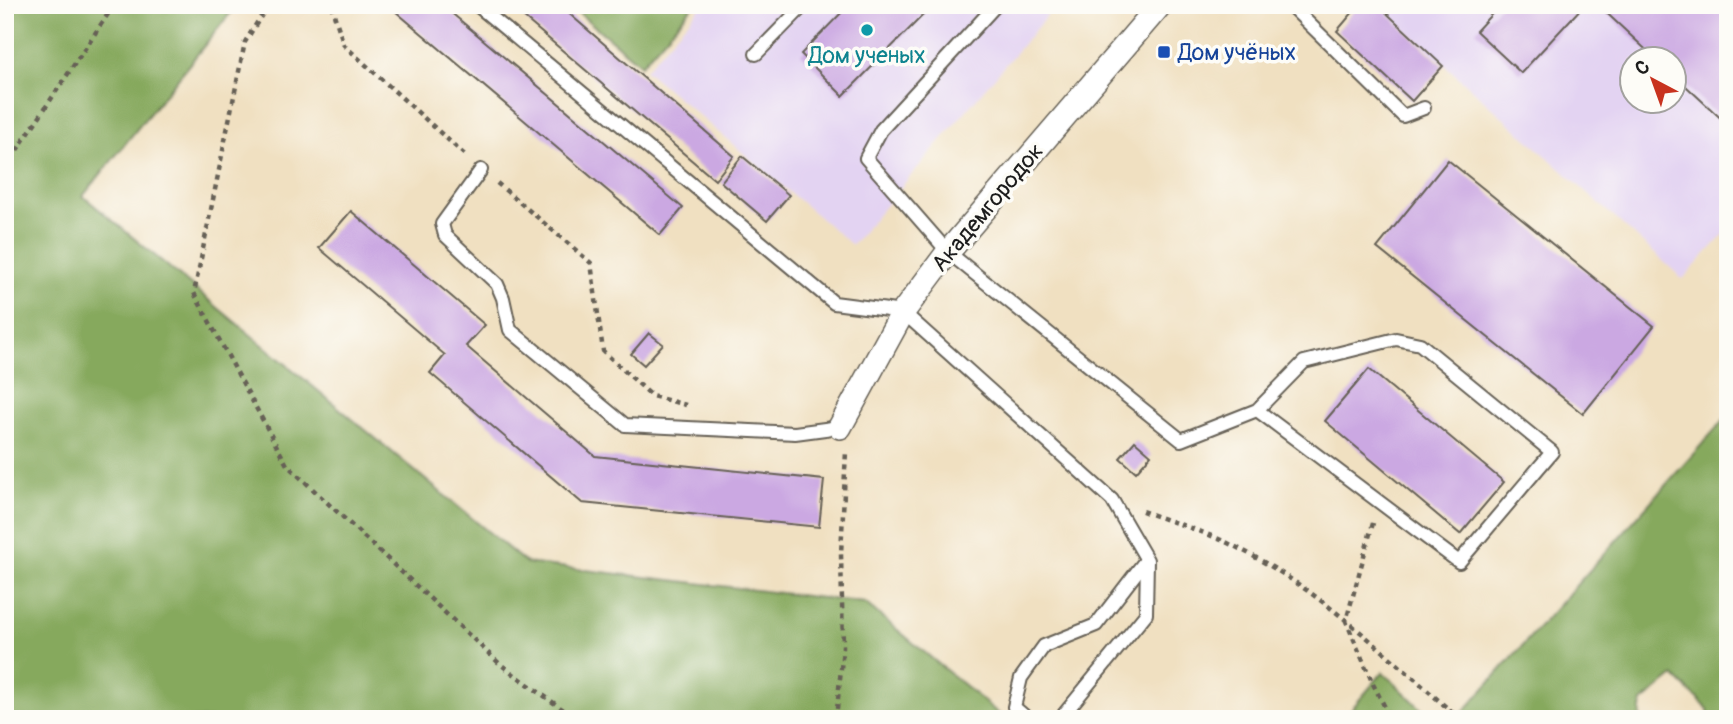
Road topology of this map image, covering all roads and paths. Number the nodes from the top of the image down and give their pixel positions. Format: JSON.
{"nodes":[{"id":1,"x":114,"y":5,"type":"edge"},
{"id":2,"x":268,"y":5,"type":"edge"},
{"id":3,"x":331,"y":5,"type":"edge"},
{"id":4,"x":477,"y":5,"type":"edge"},
{"id":5,"x":804,"y":5,"type":"edge"},
{"id":6,"x":996,"y":5,"type":"edge"},
{"id":7,"x":1160,"y":5,"type":"edge"},
{"id":8,"x":1290,"y":5,"type":"edge"},
{"id":9,"x":756,"y":54,"type":"dead end"},
{"id":10,"x":1424,"y":108,"type":"dead end"},
{"id":11,"x":481,"y":170,"type":"junction"},
{"id":12,"x":5,"y":199,"type":"edge"},
{"id":13,"x":948,"y":252,"type":"junction"},
{"id":14,"x":903,"y":312,"type":"junction"},
{"id":15,"x":691,"y":406,"type":"dead end"},
{"id":16,"x":1257,"y":410,"type":"junction"},
{"id":17,"x":839,"y":427,"type":"junction"},
{"id":18,"x":1112,"y":500,"type":"junction"},
{"id":19,"x":1378,"y":502,"type":"junction"},
{"id":20,"x":1146,"y":560,"type":"junction"},
{"id":21,"x":1346,"y":621,"type":"junction"},
{"id":22,"x":576,"y":719,"type":"edge"},
{"id":23,"x":836,"y":719,"type":"edge"},
{"id":24,"x":1028,"y":719,"type":"edge"},
{"id":25,"x":1060,"y":719,"type":"edge"},
{"id":26,"x":1391,"y":719,"type":"edge"},
{"id":27,"x":1460,"y":719,"type":"edge"}],
"edges":[{"from":1,"to":12,"type":"path"},
{"from":2,"to":22,"type":"path"},
{"from":3,"to":11,"type":"path"},
{"from":4,"to":14,"type":"lane"},
{"from":5,"to":9,"type":"lane"},
{"from":6,"to":13,"type":"lane"},
{"from":7,"to":13,"type":"street","name":"Академгородок"},
{"from":8,"to":10,"type":"lane"},
{"from":11,"to":15,"type":"path"},
{"from":11,"to":17,"type":"lane"},
{"from":13,"to":14,"type":"street","name":"Академгородок"},
{"from":13,"to":16,"type":"lane"},
{"from":14,"to":17,"type":"street","name":"Академгородок"},
{"from":14,"to":18,"type":"lane"},
{"from":16,"to":19,"type":"lane"},
{"from":16,"to":19,"type":"lane"},
{"from":17,"to":23,"type":"path"},
{"from":18,"to":20,"type":"lane"},
{"from":18,"to":21,"type":"path"},
{"from":19,"to":21,"type":"path"},
{"from":20,"to":24,"type":"lane"},
{"from":20,"to":25,"type":"lane"},
{"from":21,"to":26,"type":"path"},
{"from":21,"to":27,"type":"path"}]}
